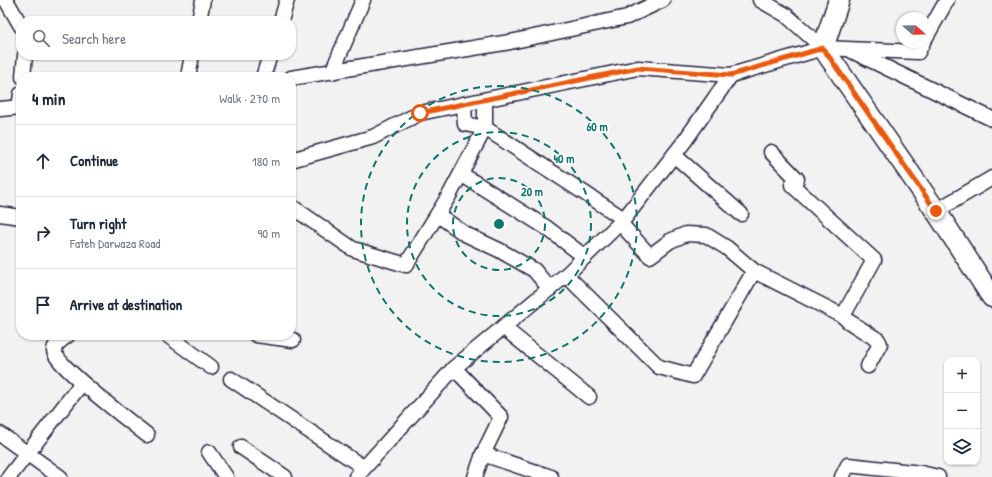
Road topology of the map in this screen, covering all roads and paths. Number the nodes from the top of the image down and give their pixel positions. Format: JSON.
{"nodes":[{"id":1,"x":6,"y":0,"type":"edge"},
{"id":2,"x":203,"y":0,"type":"edge"},
{"id":3,"x":287,"y":0,"type":"edge"},
{"id":4,"x":363,"y":0,"type":"edge"},
{"id":5,"x":663,"y":0,"type":"edge"},
{"id":6,"x":760,"y":0,"type":"edge"},
{"id":7,"x":838,"y":0,"type":"edge"},
{"id":8,"x":947,"y":0,"type":"edge"},
{"id":9,"x":200,"y":16,"type":"edge"},
{"id":10,"x":282,"y":16,"type":"edge"},
{"id":11,"x":16,"y":17,"type":"edge"},
{"id":12,"x":932,"y":26,"type":"edge"},
{"id":13,"x":823,"y":48,"type":"junction"},
{"id":14,"x":920,"y":48,"type":"edge"},
{"id":15,"x":847,"y":49,"type":"junction"},
{"id":16,"x":25,"y":60,"type":"edge"},
{"id":17,"x":191,"y":60,"type":"edge"},
{"id":18,"x":268,"y":60,"type":"edge"},
{"id":19,"x":23,"y":72,"type":"edge"},
{"id":20,"x":189,"y":72,"type":"edge"},
{"id":21,"x":265,"y":72,"type":"edge"},
{"id":22,"x":332,"y":72,"type":"junction"},
{"id":23,"x":731,"y":75,"type":"junction"},
{"id":24,"x":296,"y":77,"type":"edge"},
{"id":25,"x":485,"y":101,"type":"junction"},
{"id":26,"x":16,"y":104,"type":"edge"},
{"id":27,"x":464,"y":104,"type":"junction"},
{"id":28,"x":0,"y":109,"type":"edge"},
{"id":29,"x":992,"y":119,"type":"edge"},
{"id":30,"x":485,"y":128,"type":"junction"},
{"id":31,"x":771,"y":152,"type":"dead end"},
{"id":32,"x":674,"y":155,"type":"junction"},
{"id":33,"x":296,"y":159,"type":"edge"},
{"id":34,"x":461,"y":174,"type":"junction"},
{"id":35,"x":992,"y":178,"type":"edge"},
{"id":36,"x":296,"y":209,"type":"edge"},
{"id":37,"x":936,"y":211,"type":"junction"},
{"id":38,"x":0,"y":214,"type":"edge"},
{"id":39,"x":438,"y":214,"type":"junction"},
{"id":40,"x":741,"y":214,"type":"dead end"},
{"id":41,"x":16,"y":216,"type":"edge"},
{"id":42,"x":622,"y":221,"type":"junction"},
{"id":43,"x":585,"y":257,"type":"junction"},
{"id":44,"x":754,"y":271,"type":"junction"},
{"id":45,"x":566,"y":275,"type":"junction"},
{"id":46,"x":550,"y":289,"type":"junction"},
{"id":47,"x":992,"y":296,"type":"edge"},
{"id":48,"x":843,"y":316,"type":"junction"},
{"id":49,"x":503,"y":327,"type":"junction"},
{"id":50,"x":62,"y":340,"type":"edge"},
{"id":51,"x":174,"y":340,"type":"edge"},
{"id":52,"x":868,"y":366,"type":"dead end"},
{"id":53,"x":211,"y":368,"type":"dead end"},
{"id":54,"x":454,"y":368,"type":"junction"},
{"id":55,"x":231,"y":379,"type":"dead end"},
{"id":56,"x":82,"y":383,"type":"junction"},
{"id":57,"x":590,"y":397,"type":"dead end"},
{"id":58,"x":0,"y":434,"type":"edge"},
{"id":59,"x":147,"y":436,"type":"dead end"},
{"id":60,"x":241,"y":447,"type":"dead end"},
{"id":61,"x":209,"y":452,"type":"dead end"},
{"id":62,"x":27,"y":453,"type":"junction"},
{"id":63,"x":483,"y":454,"type":"junction"},
{"id":64,"x":359,"y":472,"type":"edge"},
{"id":65,"x":9,"y":477,"type":"edge"},
{"id":66,"x":60,"y":477,"type":"edge"},
{"id":67,"x":226,"y":477,"type":"edge"},
{"id":68,"x":285,"y":477,"type":"edge"},
{"id":69,"x":475,"y":477,"type":"edge"},
{"id":70,"x":551,"y":477,"type":"edge"},
{"id":71,"x":842,"y":477,"type":"edge"},
{"id":72,"x":938,"y":477,"type":"edge"}],
"edges":[{"from":1,"to":11,"type":"street"},
{"from":2,"to":9,"type":"street"},
{"from":3,"to":10,"type":"street"},
{"from":4,"to":22,"type":"street"},
{"from":5,"to":22,"type":"street"},
{"from":6,"to":13,"type":"street"},
{"from":7,"to":13,"type":"main road"},
{"from":8,"to":12,"type":"street"},
{"from":13,"to":15,"type":"street"},
{"from":13,"to":23,"type":"street"},
{"from":13,"to":37,"type":"main road"},
{"from":14,"to":15,"type":"street"},
{"from":15,"to":29,"type":"street"},
{"from":16,"to":19,"type":"street"},
{"from":17,"to":20,"type":"street"},
{"from":18,"to":21,"type":"street"},
{"from":22,"to":24,"type":"street"},
{"from":23,"to":25,"type":"street"},
{"from":23,"to":32,"type":"street"},
{"from":25,"to":27,"type":"street"},
{"from":25,"to":30,"type":"street"},
{"from":26,"to":28,"type":"street"},
{"from":27,"to":30,"type":"street"},
{"from":27,"to":33,"type":"street"},
{"from":30,"to":34,"type":"street"},
{"from":30,"to":42,"type":"street"},
{"from":31,"to":48,"type":"street"},
{"from":32,"to":40,"type":"street"},
{"from":32,"to":42,"type":"street"},
{"from":34,"to":39,"type":"street"},
{"from":34,"to":43,"type":"street"},
{"from":35,"to":37,"type":"street"},
{"from":36,"to":39,"type":"street"},
{"from":37,"to":47,"type":"main road"},
{"from":38,"to":41,"type":"street"},
{"from":39,"to":46,"type":"street"},
{"from":42,"to":43,"type":"street"},
{"from":42,"to":44,"type":"street"},
{"from":43,"to":45,"type":"street"},
{"from":44,"to":45,"type":"street"},
{"from":44,"to":48,"type":"street"},
{"from":45,"to":46,"type":"street"},
{"from":46,"to":49,"type":"street"},
{"from":48,"to":52,"type":"street"},
{"from":49,"to":54,"type":"street"},
{"from":49,"to":57,"type":"street"},
{"from":50,"to":56,"type":"street"},
{"from":51,"to":53,"type":"street"},
{"from":54,"to":63,"type":"street"},
{"from":54,"to":64,"type":"street"},
{"from":55,"to":64,"type":"street"},
{"from":56,"to":59,"type":"street"},
{"from":56,"to":62,"type":"street"},
{"from":58,"to":62,"type":"street"},
{"from":60,"to":68,"type":"street"},
{"from":61,"to":67,"type":"street"},
{"from":62,"to":65,"type":"street"},
{"from":62,"to":66,"type":"street"},
{"from":63,"to":69,"type":"street"},
{"from":63,"to":70,"type":"street"},
{"from":71,"to":72,"type":"street"}]}
